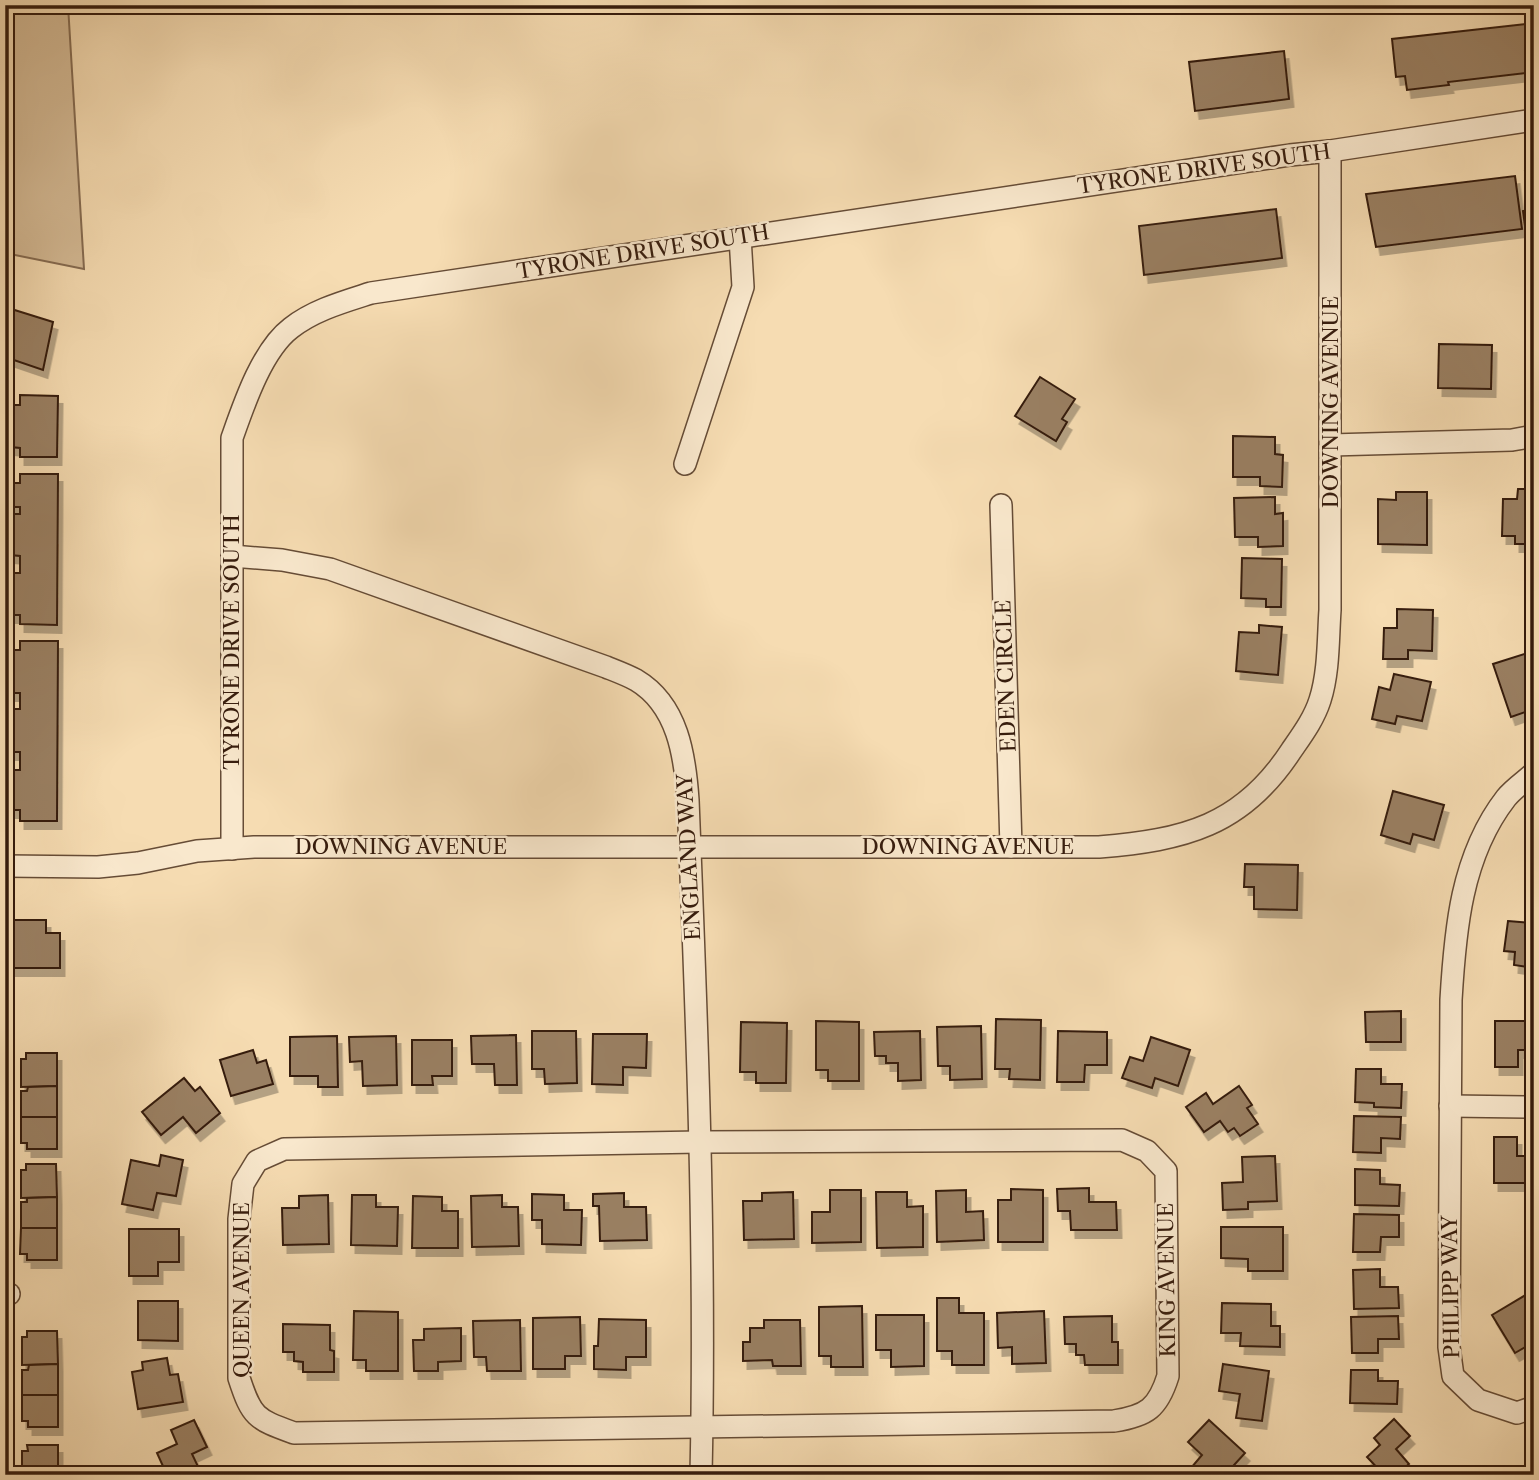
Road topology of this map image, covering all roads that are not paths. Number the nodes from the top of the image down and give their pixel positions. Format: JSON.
{"nodes":[{"id":1,"x":1534,"y":120,"type":"edge"},
{"id":2,"x":1330,"y":151,"type":"junction"},
{"id":3,"x":740,"y":237,"type":"junction"},
{"id":4,"x":1534,"y":436,"type":"edge"},
{"id":5,"x":1331,"y":445,"type":"junction"},
{"id":6,"x":685,"y":464,"type":"dead end"},
{"id":7,"x":1001,"y":505,"type":"dead end"},
{"id":8,"x":232,"y":556,"type":"junction"},
{"id":9,"x":1534,"y":773,"type":"edge"},
{"id":10,"x":690,"y":847,"type":"junction"},
{"id":11,"x":1011,"y":847,"type":"junction"},
{"id":12,"x":232,"y":849,"type":"junction"},
{"id":13,"x":5,"y":866,"type":"edge"},
{"id":14,"x":1451,"y":1105,"type":"junction"},
{"id":15,"x":1534,"y":1107,"type":"edge"},
{"id":16,"x":700,"y":1142,"type":"junction"},
{"id":17,"x":1534,"y":1408,"type":"edge"},
{"id":18,"x":702,"y":1427,"type":"junction"},
{"id":19,"x":701,"y":1475,"type":"edge"}],
"edges":[{"from":1,"to":2,"type":"street","name":"TYRONE DRIVE SOUTH"},
{"from":2,"to":3,"type":"street","name":"TYRONE DRIVE SOUTH"},
{"from":2,"to":5,"type":"street","name":"DOWNING AVENUE"},
{"from":3,"to":6,"type":"street"},
{"from":3,"to":8,"type":"street","name":"TYRONE DRIVE SOUTH"},
{"from":4,"to":5,"type":"street"},
{"from":5,"to":11,"type":"street","name":"DOWNING AVENUE"},
{"from":7,"to":11,"type":"street","name":"EDEN CIRCLE"},
{"from":8,"to":10,"type":"street","name":"ENGLAND WAY"},
{"from":8,"to":12,"type":"street","name":"TYRONE DRIVE SOUTH"},
{"from":9,"to":14,"type":"street","name":"PHILIPP WAY"},
{"from":10,"to":11,"type":"street","name":"DOWNING AVENUE"},
{"from":10,"to":12,"type":"street","name":"DOWNING AVENUE"},
{"from":10,"to":16,"type":"street","name":"ENGLAND WAY"},
{"from":12,"to":13,"type":"street","name":"DOWNING AVENUE"},
{"from":14,"to":15,"type":"street"},
{"from":14,"to":17,"type":"street","name":"PHILIPP WAY"},
{"from":16,"to":18,"type":"street","name":"ENGLAND WAY"},
{"from":16,"to":18,"type":"street","name":"QUEEN AVENUE"},
{"from":16,"to":18,"type":"street","name":"KING AVENUE"},
{"from":18,"to":19,"type":"street","name":"ENGLAND WAY"}]}
